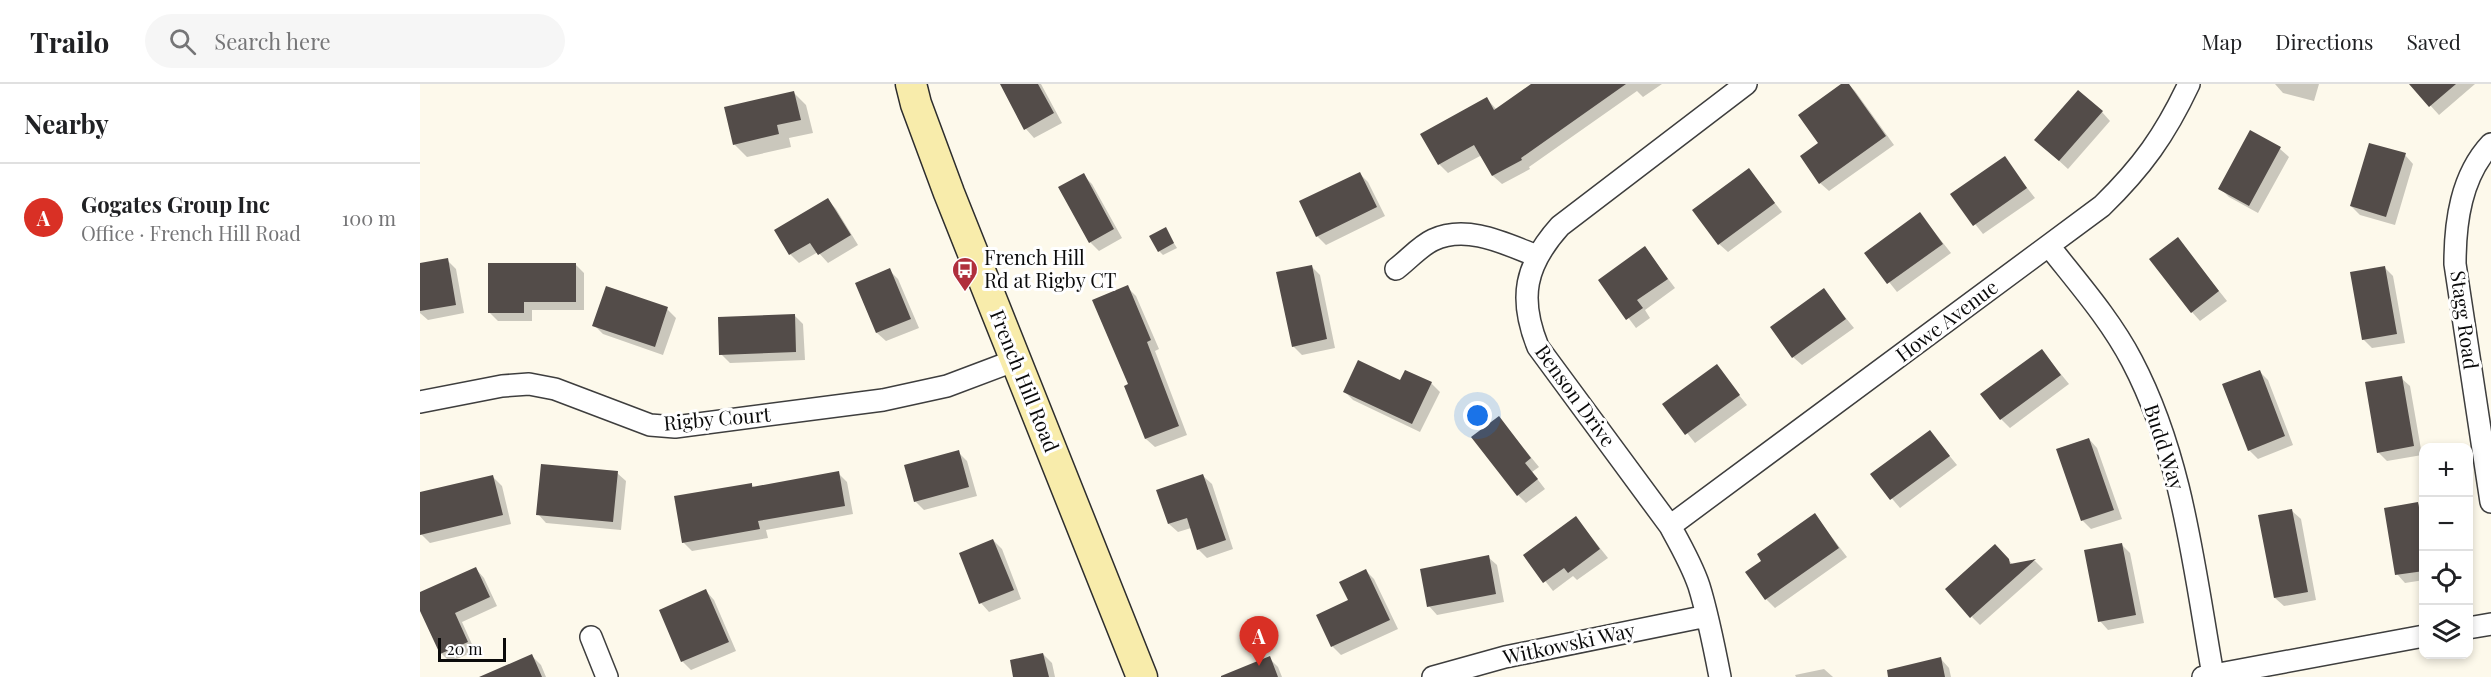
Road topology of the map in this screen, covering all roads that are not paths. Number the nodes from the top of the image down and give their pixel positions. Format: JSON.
{"nodes":[{"id":1,"x":911,"y":84,"type":"edge"},
{"id":2,"x":1746,"y":84,"type":"edge"},
{"id":3,"x":2189,"y":84,"type":"edge"},
{"id":4,"x":2491,"y":144,"type":"edge"},
{"id":5,"x":2049,"y":246,"type":"junction"},
{"id":6,"x":1538,"y":256,"type":"junction"},
{"id":7,"x":1396,"y":269,"type":"dead end"},
{"id":8,"x":1016,"y":360,"type":"junction"},
{"id":9,"x":420,"y":402,"type":"edge"},
{"id":10,"x":2491,"y":502,"type":"edge"},
{"id":11,"x":1670,"y":526,"type":"junction"},
{"id":12,"x":1707,"y":616,"type":"junction"},
{"id":13,"x":2491,"y":624,"type":"edge"},
{"id":14,"x":2473,"y":627,"type":"edge"},
{"id":15,"x":591,"y":637,"type":"dead end"},
{"id":16,"x":2419,"y":637,"type":"edge"},
{"id":17,"x":2208,"y":676,"type":"edge"},
{"id":18,"x":607,"y":677,"type":"edge"},
{"id":19,"x":1142,"y":677,"type":"edge"},
{"id":20,"x":1433,"y":677,"type":"edge"},
{"id":21,"x":1720,"y":677,"type":"edge"}],
"edges":[{"from":1,"to":8,"type":"main road","name":"French Hill Road"},
{"from":2,"to":6,"type":"street","name":"Benson Drive"},
{"from":3,"to":5,"type":"street","name":"Howe Avenue"},
{"from":4,"to":10,"type":"street","name":"Stagg Road"},
{"from":5,"to":11,"type":"street","name":"Howe Avenue"},
{"from":5,"to":17,"type":"street","name":"Budd Way"},
{"from":6,"to":7,"type":"street"},
{"from":6,"to":11,"type":"street","name":"Benson Drive"},
{"from":8,"to":9,"type":"street","name":"Rigby Court"},
{"from":8,"to":19,"type":"main road","name":"French Hill Road"},
{"from":11,"to":12,"type":"street","name":"Benson Drive"},
{"from":12,"to":20,"type":"street","name":"Witkowski Way"},
{"from":12,"to":21,"type":"street","name":"Benson Drive"},
{"from":13,"to":14,"type":"street"},
{"from":15,"to":18,"type":"street"},
{"from":16,"to":17,"type":"street"}]}
